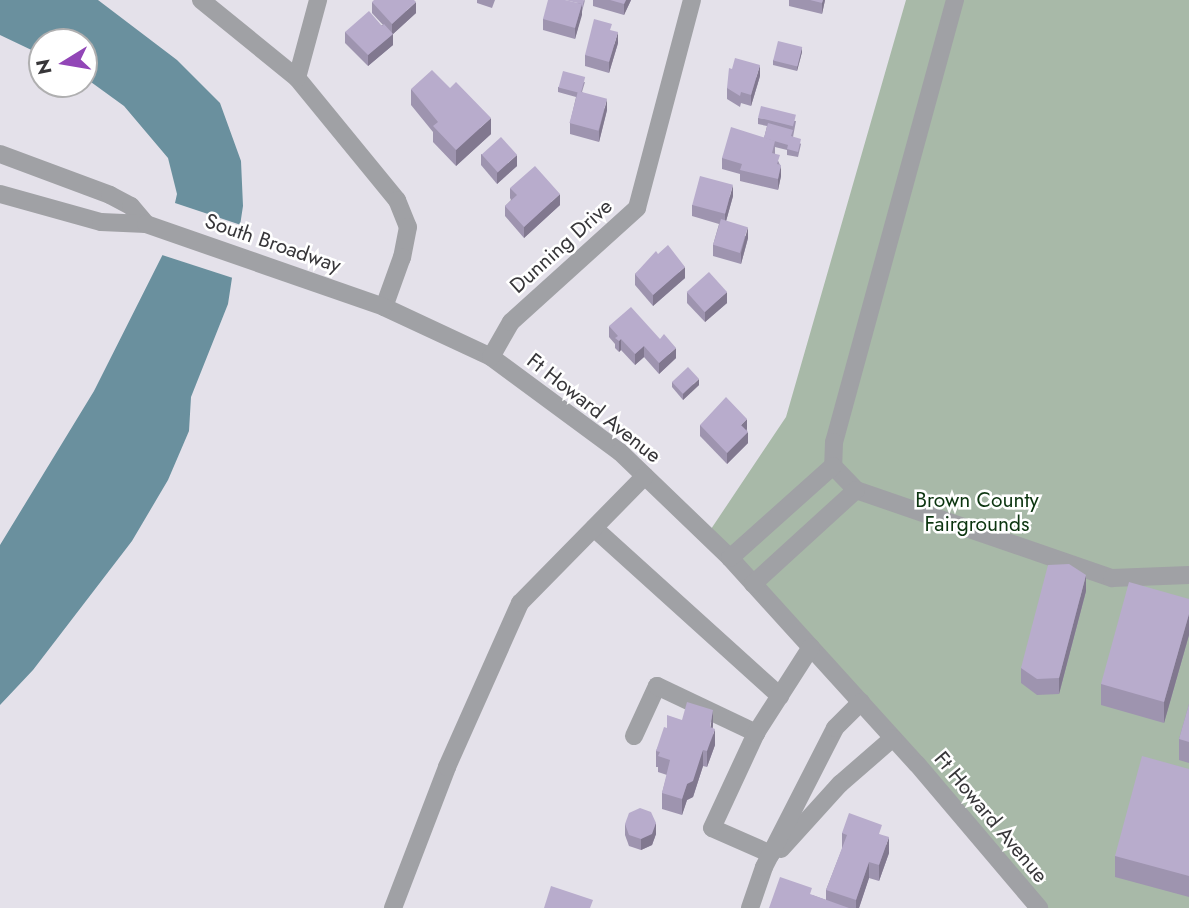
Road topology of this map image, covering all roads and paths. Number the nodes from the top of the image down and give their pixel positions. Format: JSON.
{"nodes":[{"id":1,"x":201,"y":0,"type":"edge"},
{"id":2,"x":318,"y":0,"type":"edge"},
{"id":3,"x":692,"y":0,"type":"edge"},
{"id":4,"x":955,"y":0,"type":"edge"},
{"id":5,"x":297,"y":78,"type":"junction"},
{"id":6,"x":0,"y":154,"type":"edge"},
{"id":7,"x":0,"y":194,"type":"edge"},
{"id":8,"x":146,"y":224,"type":"junction"},
{"id":9,"x":384,"y":307,"type":"junction"},
{"id":10,"x":491,"y":357,"type":"junction"},
{"id":11,"x":833,"y":466,"type":"junction"},
{"id":12,"x":645,"y":477,"type":"junction"},
{"id":13,"x":856,"y":490,"type":"junction"},
{"id":14,"x":594,"y":528,"type":"junction"},
{"id":15,"x":730,"y":558,"type":"junction"},
{"id":16,"x":1189,"y":575,"type":"edge"},
{"id":17,"x":753,"y":584,"type":"junction"},
{"id":18,"x":811,"y":648,"type":"junction"},
{"id":19,"x":780,"y":696,"type":"junction"},
{"id":20,"x":861,"y":702,"type":"junction"},
{"id":21,"x":756,"y":733,"type":"junction"},
{"id":22,"x":634,"y":736,"type":"dead end"},
{"id":23,"x":894,"y":738,"type":"junction"},
{"id":24,"x":768,"y":861,"type":"junction"},
{"id":25,"x":393,"y":908,"type":"edge"},
{"id":26,"x":750,"y":908,"type":"edge"},
{"id":27,"x":1038,"y":908,"type":"edge"}],
"edges":[{"from":1,"to":5,"type":"street"},
{"from":2,"to":5,"type":"street"},
{"from":3,"to":10,"type":"street","name":"Dunning Drive"},
{"from":4,"to":11,"type":"street"},
{"from":5,"to":9,"type":"street"},
{"from":6,"to":8,"type":"street","name":"South Broadway"},
{"from":7,"to":8,"type":"street","name":"South Broadway"},
{"from":8,"to":9,"type":"street","name":"South Broadway"},
{"from":9,"to":10,"type":"street","name":"Ft Howard Avenue"},
{"from":10,"to":12,"type":"street","name":"Ft Howard Avenue"},
{"from":11,"to":13,"type":"street"},
{"from":11,"to":15,"type":"street"},
{"from":12,"to":14,"type":"street"},
{"from":12,"to":15,"type":"street","name":"Ft Howard Avenue"},
{"from":13,"to":16,"type":"street"},
{"from":13,"to":17,"type":"street"},
{"from":14,"to":19,"type":"street"},
{"from":14,"to":25,"type":"street"},
{"from":15,"to":17,"type":"street","name":"Ft Howard Avenue"},
{"from":17,"to":18,"type":"street","name":"Ft Howard Avenue"},
{"from":18,"to":19,"type":"street"},
{"from":18,"to":20,"type":"street","name":"Ft Howard Avenue"},
{"from":19,"to":21,"type":"street"},
{"from":20,"to":23,"type":"street","name":"Ft Howard Avenue"},
{"from":20,"to":24,"type":"street"},
{"from":21,"to":22,"type":"street"},
{"from":21,"to":24,"type":"street"},
{"from":23,"to":24,"type":"street"},
{"from":23,"to":27,"type":"street","name":"Ft Howard Avenue"},
{"from":24,"to":26,"type":"street"}]}
